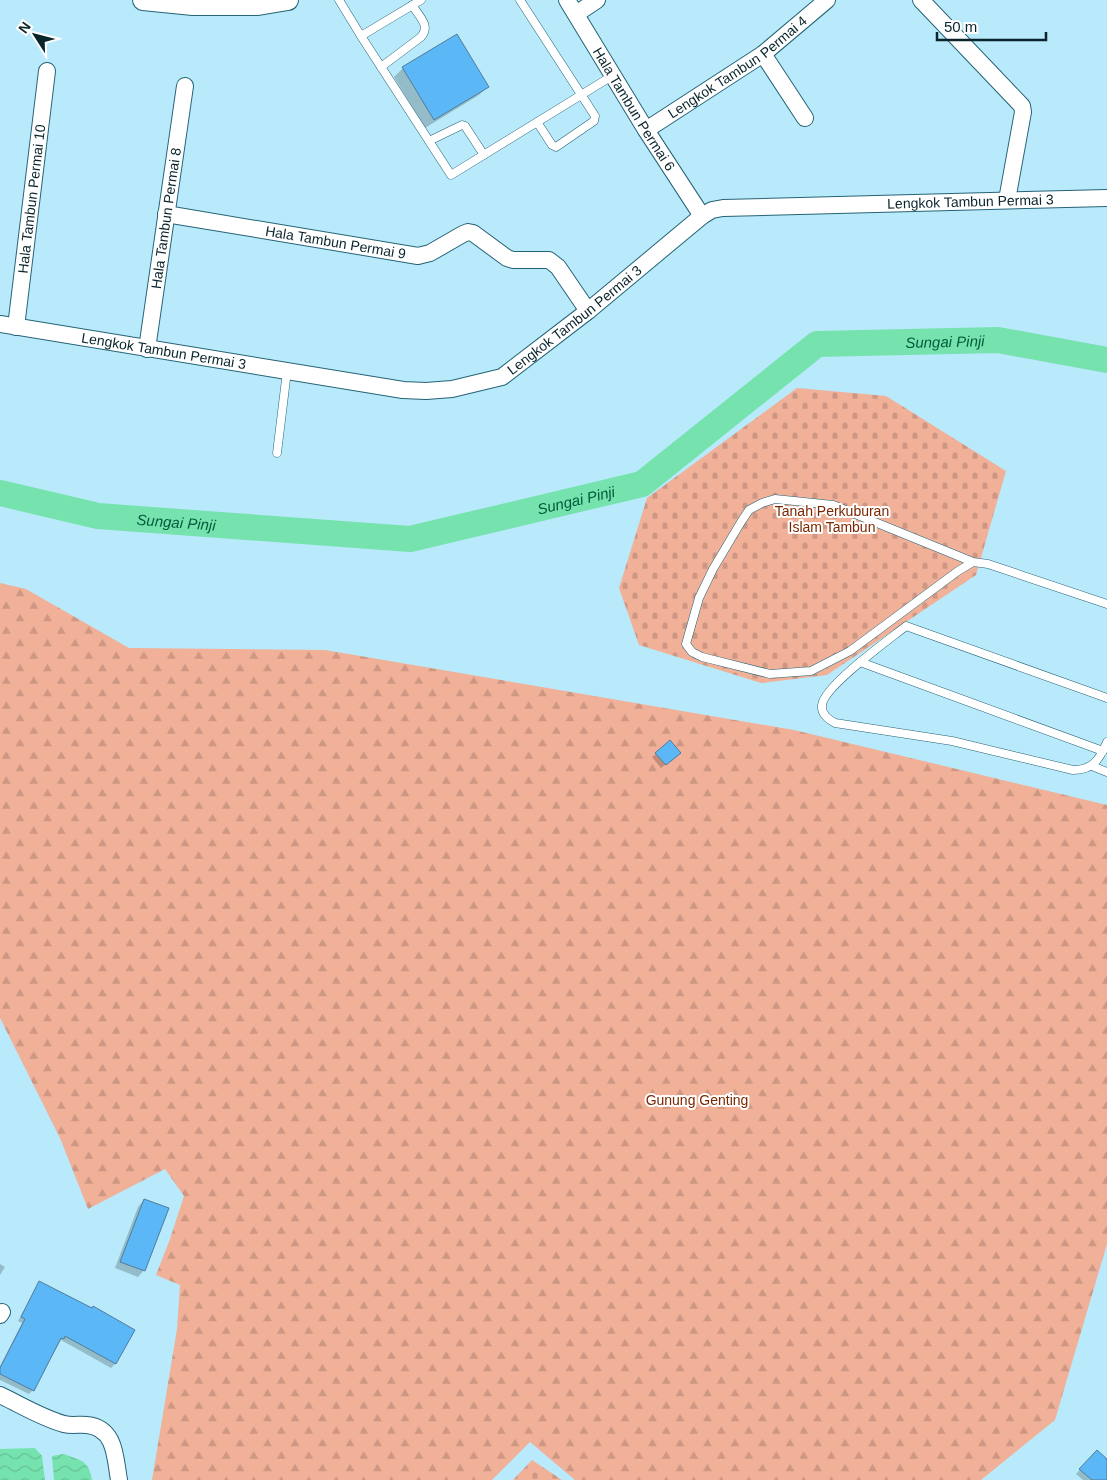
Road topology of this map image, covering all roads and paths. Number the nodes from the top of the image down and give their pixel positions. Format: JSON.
{"nodes":[{"id":1,"x":143,"y":0,"type":"edge"},
{"id":2,"x":288,"y":0,"type":"edge"},
{"id":3,"x":339,"y":0,"type":"edge"},
{"id":4,"x":421,"y":0,"type":"edge"},
{"id":5,"x":520,"y":0,"type":"edge"},
{"id":6,"x":567,"y":0,"type":"edge"},
{"id":7,"x":598,"y":0,"type":"edge"},
{"id":8,"x":827,"y":0,"type":"edge"},
{"id":9,"x":921,"y":0,"type":"edge"},
{"id":10,"x":258,"y":3,"type":"edge"},
{"id":11,"x":412,"y":5,"type":"junction"},
{"id":12,"x":576,"y":14,"type":"junction"},
{"id":13,"x":361,"y":36,"type":"junction"},
{"id":14,"x":763,"y":54,"type":"junction"},
{"id":15,"x":380,"y":66,"type":"junction"},
{"id":16,"x":47,"y":71,"type":"dead end"},
{"id":17,"x":612,"y":76,"type":"junction"},
{"id":18,"x":185,"y":86,"type":"dead end"},
{"id":19,"x":582,"y":94,"type":"junction"},
{"id":20,"x":805,"y":118,"type":"dead end"},
{"id":21,"x":537,"y":122,"type":"junction"},
{"id":22,"x":646,"y":130,"type":"junction"},
{"id":23,"x":429,"y":141,"type":"junction"},
{"id":24,"x":484,"y":155,"type":"junction"},
{"id":25,"x":1107,"y":198,"type":"edge"},
{"id":26,"x":1007,"y":200,"type":"junction"},
{"id":27,"x":166,"y":214,"type":"junction"},
{"id":28,"x":702,"y":216,"type":"junction"},
{"id":29,"x":588,"y":311,"type":"junction"},
{"id":30,"x":8,"y":325,"type":"edge"},
{"id":31,"x":147,"y":349,"type":"junction"},
{"id":32,"x":287,"y":371,"type":"junction"},
{"id":33,"x":277,"y":453,"type":"dead end"},
{"id":34,"x":973,"y":562,"type":"junction"},
{"id":35,"x":1107,"y":604,"type":"edge"},
{"id":36,"x":860,"y":662,"type":"junction"},
{"id":37,"x":1107,"y":698,"type":"edge"},
{"id":38,"x":1107,"y":742,"type":"edge"},
{"id":39,"x":1103,"y":751,"type":"junction"},
{"id":40,"x":1092,"y":766,"type":"junction"},
{"id":41,"x":1107,"y":772,"type":"edge"},
{"id":42,"x":0,"y":1395,"type":"edge"},
{"id":43,"x":118,"y":1480,"type":"edge"}],
"edges":[{"from":1,"to":10,"type":"street"},
{"from":2,"to":10,"type":"street"},
{"from":3,"to":13,"type":"lane"},
{"from":4,"to":11,"type":"lane"},
{"from":5,"to":19,"type":"lane"},
{"from":6,"to":12,"type":"street","name":"Hala Tambun Permai 6"},
{"from":7,"to":12,"type":"street"},
{"from":8,"to":14,"type":"street","name":"Lengkok Tambun Permai 4"},
{"from":9,"to":26,"type":"street"},
{"from":11,"to":13,"type":"lane"},
{"from":11,"to":15,"type":"lane"},
{"from":12,"to":17,"type":"street","name":"Hala Tambun Permai 6"},
{"from":13,"to":15,"type":"lane"},
{"from":14,"to":20,"type":"street"},
{"from":14,"to":22,"type":"street","name":"Lengkok Tambun Permai 4"},
{"from":15,"to":23,"type":"lane"},
{"from":16,"to":30,"type":"street","name":"Hala Tambun Permai 10"},
{"from":17,"to":19,"type":"lane"},
{"from":17,"to":22,"type":"street","name":"Hala Tambun Permai 6"},
{"from":18,"to":27,"type":"street","name":"Hala Tambun Permai 8"},
{"from":19,"to":21,"type":"lane"},
{"from":19,"to":21,"type":"lane"},
{"from":21,"to":24,"type":"lane"},
{"from":22,"to":28,"type":"street","name":"Hala Tambun Permai 6"},
{"from":23,"to":24,"type":"lane"},
{"from":23,"to":24,"type":"lane"},
{"from":25,"to":26,"type":"street","name":"Lengkok Tambun Permai 3"},
{"from":26,"to":28,"type":"street","name":"Lengkok Tambun Permai 3"},
{"from":27,"to":29,"type":"street","name":"Hala Tambun Permai 9"},
{"from":27,"to":31,"type":"street","name":"Hala Tambun Permai 8"},
{"from":28,"to":29,"type":"street","name":"Lengkok Tambun Permai 3"},
{"from":29,"to":32,"type":"street","name":"Lengkok Tambun Permai 3"},
{"from":30,"to":31,"type":"street","name":"Lengkok Tambun Permai 3"},
{"from":31,"to":32,"type":"street","name":"Lengkok Tambun Permai 3"},
{"from":32,"to":33,"type":"lane"},
{"from":34,"to":34,"type":"lane"},
{"from":34,"to":35,"type":"lane"},
{"from":36,"to":37,"type":"lane"},
{"from":36,"to":39,"type":"lane"},
{"from":36,"to":40,"type":"lane"},
{"from":38,"to":39,"type":"lane"},
{"from":39,"to":40,"type":"lane"},
{"from":40,"to":41,"type":"lane"},
{"from":42,"to":43,"type":"street"}]}
